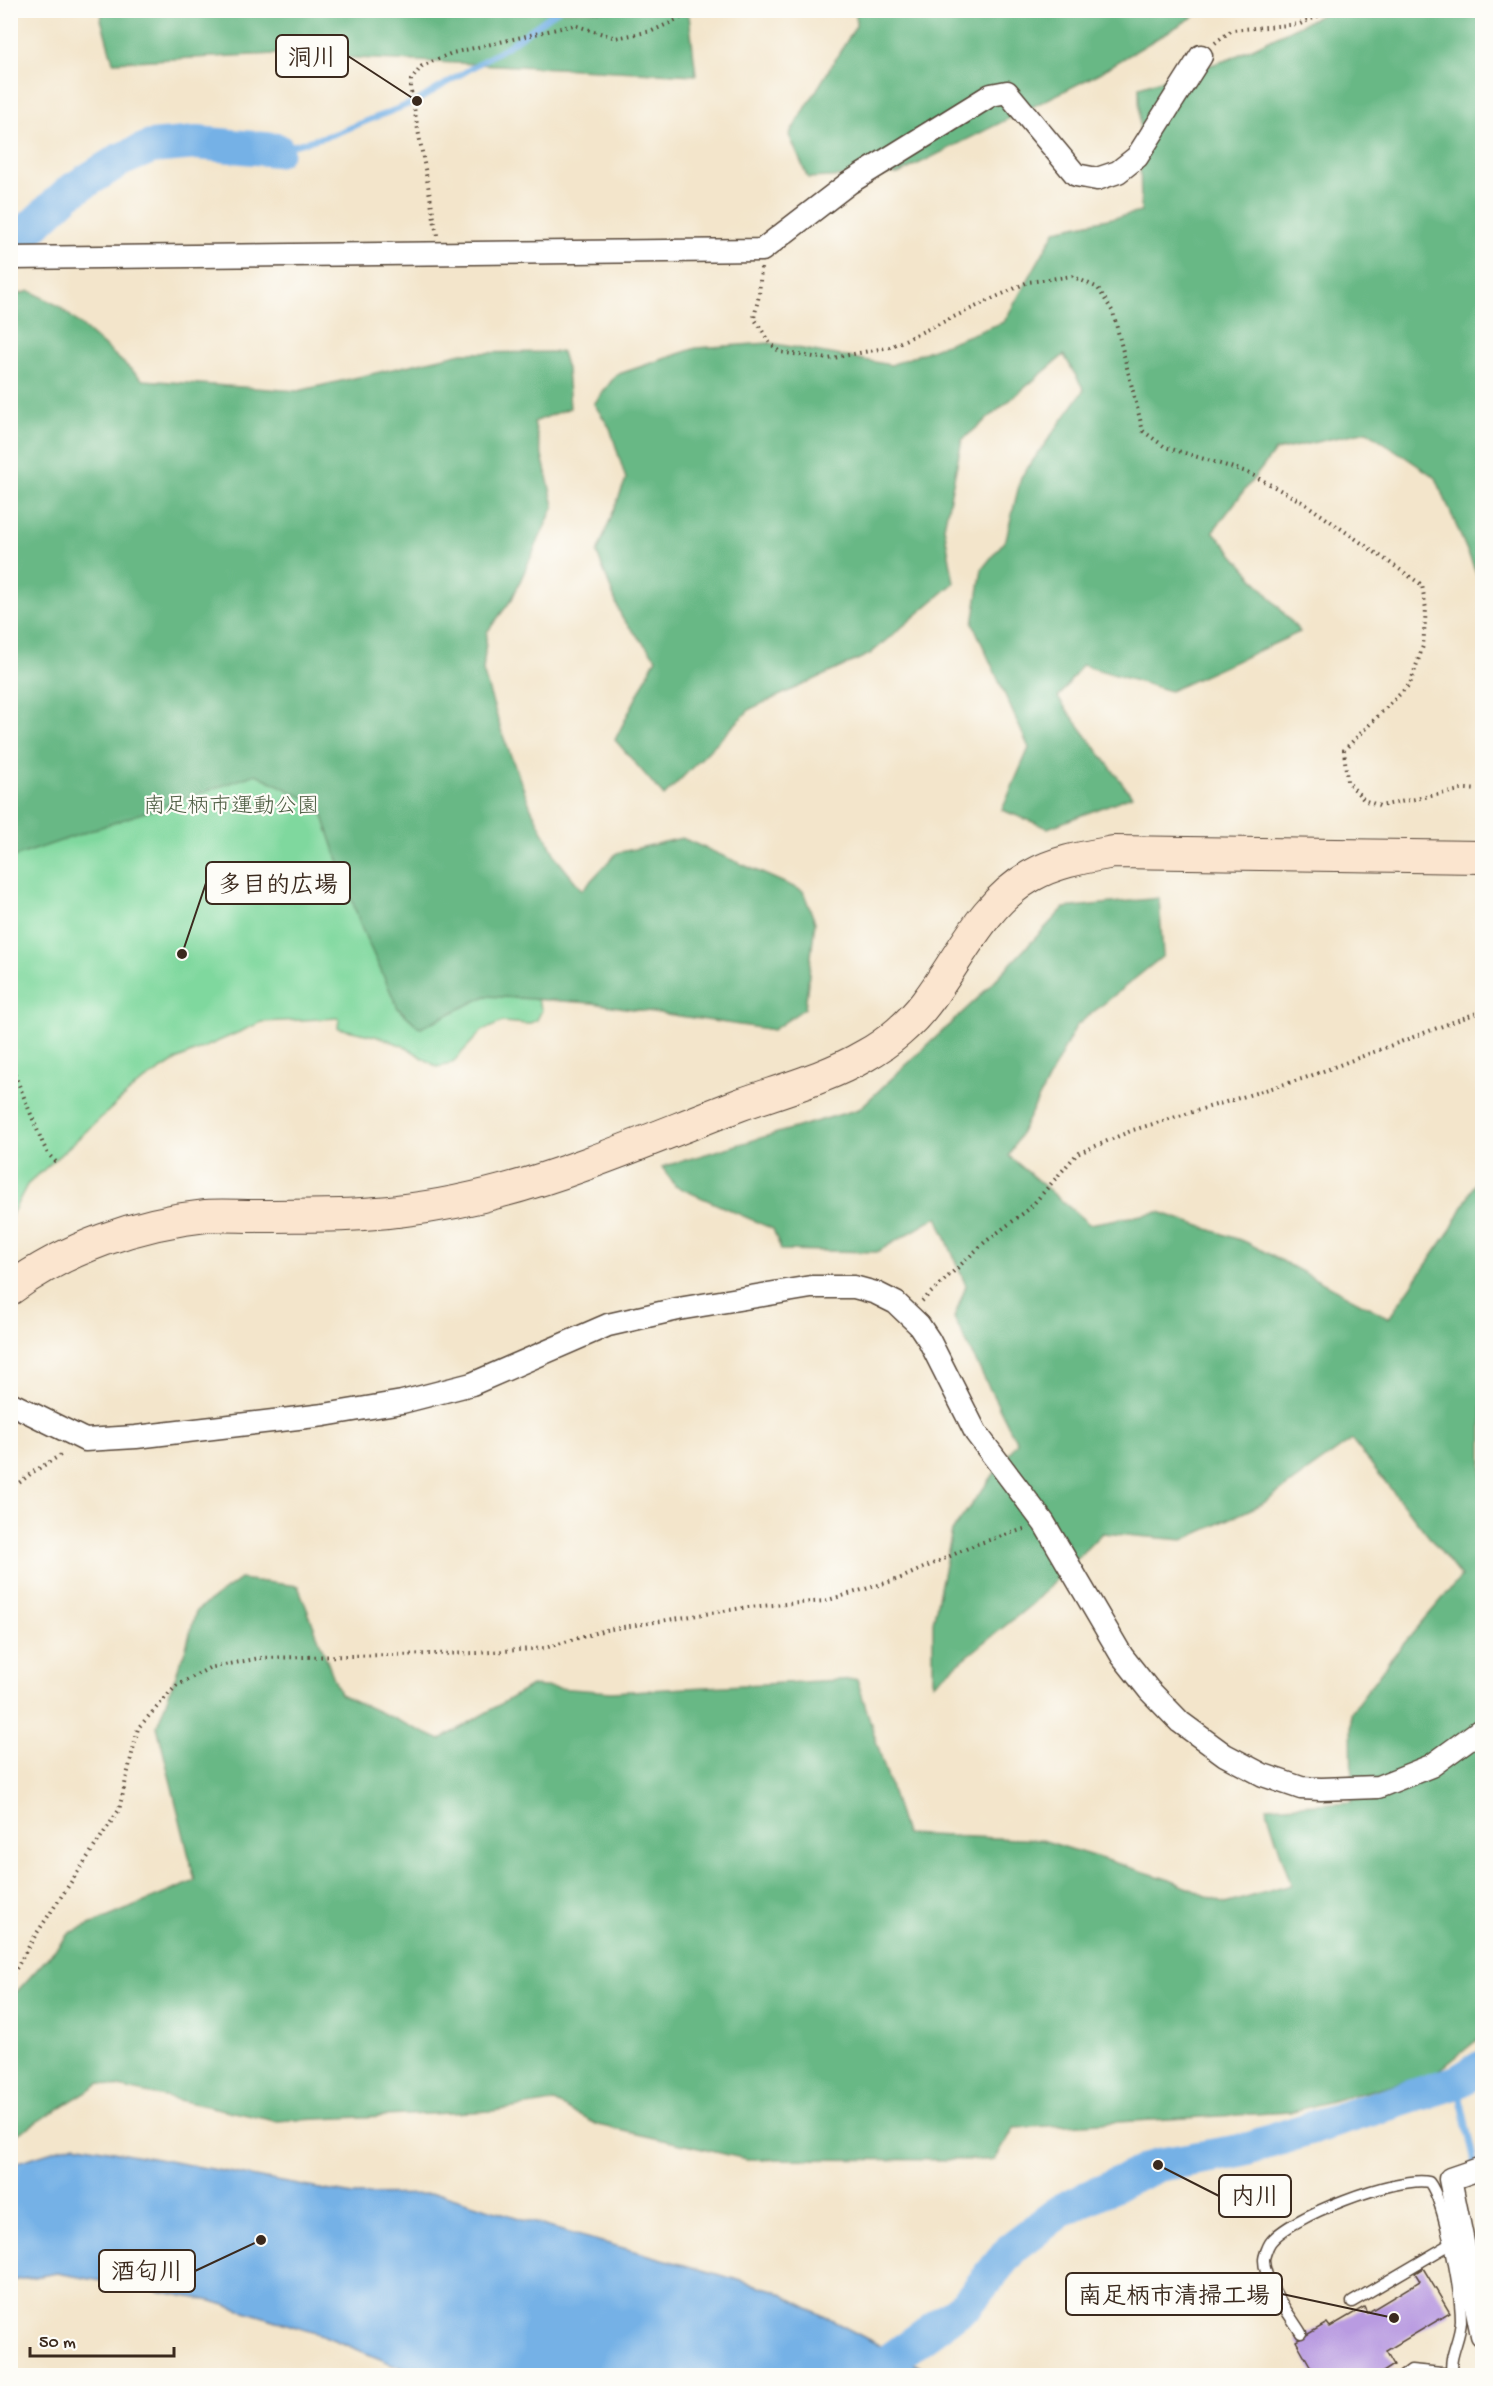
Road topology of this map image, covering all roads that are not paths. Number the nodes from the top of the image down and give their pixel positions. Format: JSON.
{"nodes":[{"id":1,"x":1201,"y":56,"type":"road end"},
{"id":2,"x":10,"y":258,"type":"edge"},
{"id":3,"x":1482,"y":857,"type":"edge"},
{"id":4,"x":10,"y":1289,"type":"edge"},
{"id":5,"x":10,"y":1403,"type":"edge"},
{"id":6,"x":1482,"y":1729,"type":"edge"},
{"id":7,"x":1482,"y":2168,"type":"edge"},
{"id":8,"x":1442,"y":2183,"type":"junction"},
{"id":9,"x":1449,"y":2245,"type":"junction"},
{"id":10,"x":1352,"y":2302,"type":"dead end"},
{"id":11,"x":1301,"y":2333,"type":"dead end"},
{"id":12,"x":1482,"y":2335,"type":"edge"},
{"id":13,"x":1452,"y":2375,"type":"edge"},
{"id":14,"x":1402,"y":2376,"type":"edge"}],
"edges":[{"from":1,"to":2,"type":"street"},
{"from":3,"to":4,"type":"street"},
{"from":5,"to":6,"type":"street"},
{"from":7,"to":8,"type":"street"},
{"from":8,"to":9,"type":"lane"},
{"from":8,"to":11,"type":"lane"},
{"from":8,"to":12,"type":"street"},
{"from":9,"to":10,"type":"lane"},
{"from":9,"to":13,"type":"lane"},
{"from":13,"to":14,"type":"lane"}]}
